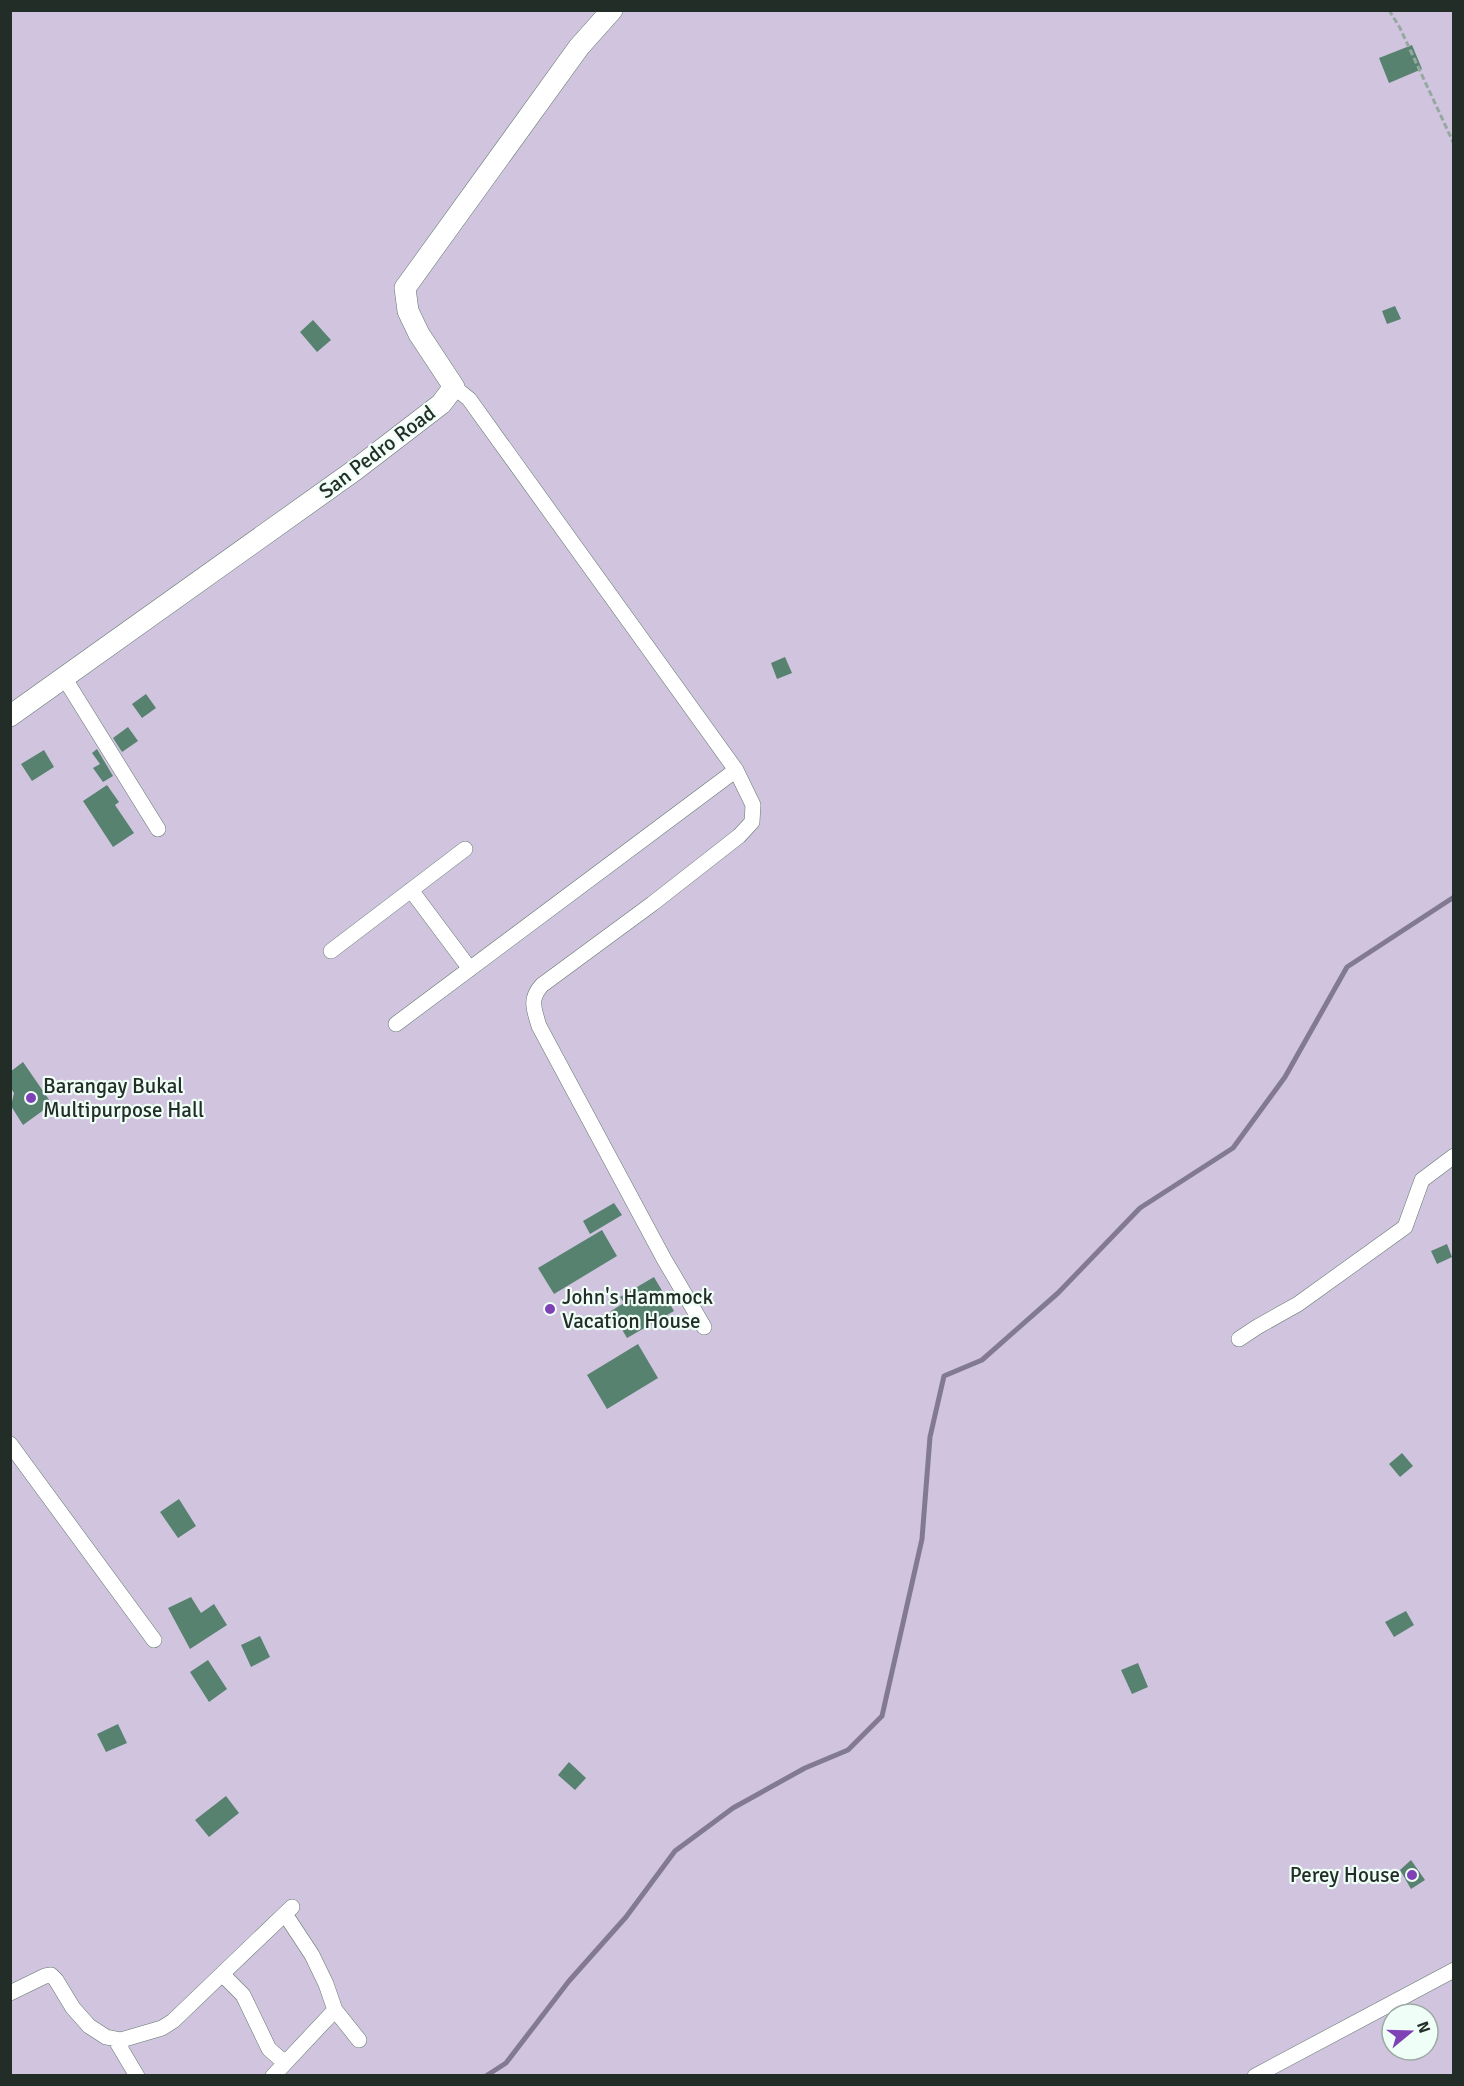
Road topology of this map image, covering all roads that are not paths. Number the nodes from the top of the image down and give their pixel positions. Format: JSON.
{"nodes":[{"id":1,"x":612,"y":10,"type":"edge"},
{"id":2,"x":454,"y":387,"type":"junction"},
{"id":3,"x":65,"y":678,"type":"junction"},
{"id":4,"x":10,"y":716,"type":"edge"},
{"id":5,"x":736,"y":770,"type":"junction"},
{"id":6,"x":158,"y":829,"type":"dead end"},
{"id":7,"x":465,"y":849,"type":"dead end"},
{"id":8,"x":411,"y":890,"type":"junction"},
{"id":9,"x":331,"y":951,"type":"dead end"},
{"id":10,"x":470,"y":969,"type":"junction"},
{"id":11,"x":396,"y":1024,"type":"dead end"},
{"id":12,"x":1454,"y":1156,"type":"edge"},
{"id":13,"x":704,"y":1327,"type":"dead end"},
{"id":14,"x":1239,"y":1339,"type":"dead end"},
{"id":15,"x":10,"y":1444,"type":"edge"},
{"id":16,"x":154,"y":1640,"type":"dead end"},
{"id":17,"x":1454,"y":1970,"type":"edge"},
{"id":18,"x":222,"y":1974,"type":"junction"},
{"id":19,"x":10,"y":1993,"type":"edge"},
{"id":20,"x":335,"y":2010,"type":"junction"},
{"id":21,"x":115,"y":2039,"type":"junction"},
{"id":22,"x":359,"y":2040,"type":"dead end"},
{"id":23,"x":285,"y":2062,"type":"junction"},
{"id":24,"x":137,"y":2076,"type":"edge"},
{"id":25,"x":273,"y":2076,"type":"edge"},
{"id":26,"x":1255,"y":2076,"type":"edge"}],
"edges":[{"from":1,"to":2,"type":"street","name":"San Pedro Road"},
{"from":2,"to":3,"type":"street","name":"San Pedro Road"},
{"from":2,"to":5,"type":"street"},
{"from":3,"to":4,"type":"street","name":"San Pedro Road"},
{"from":3,"to":6,"type":"street"},
{"from":5,"to":10,"type":"street"},
{"from":5,"to":13,"type":"street"},
{"from":7,"to":8,"type":"street"},
{"from":8,"to":9,"type":"street"},
{"from":8,"to":10,"type":"street"},
{"from":10,"to":11,"type":"street"},
{"from":12,"to":14,"type":"street"},
{"from":15,"to":16,"type":"street"},
{"from":17,"to":26,"type":"street"},
{"from":18,"to":20,"type":"street"},
{"from":18,"to":21,"type":"street"},
{"from":18,"to":23,"type":"street"},
{"from":19,"to":21,"type":"street"},
{"from":20,"to":22,"type":"street"},
{"from":20,"to":23,"type":"street"},
{"from":21,"to":24,"type":"street"},
{"from":23,"to":25,"type":"street"}]}
